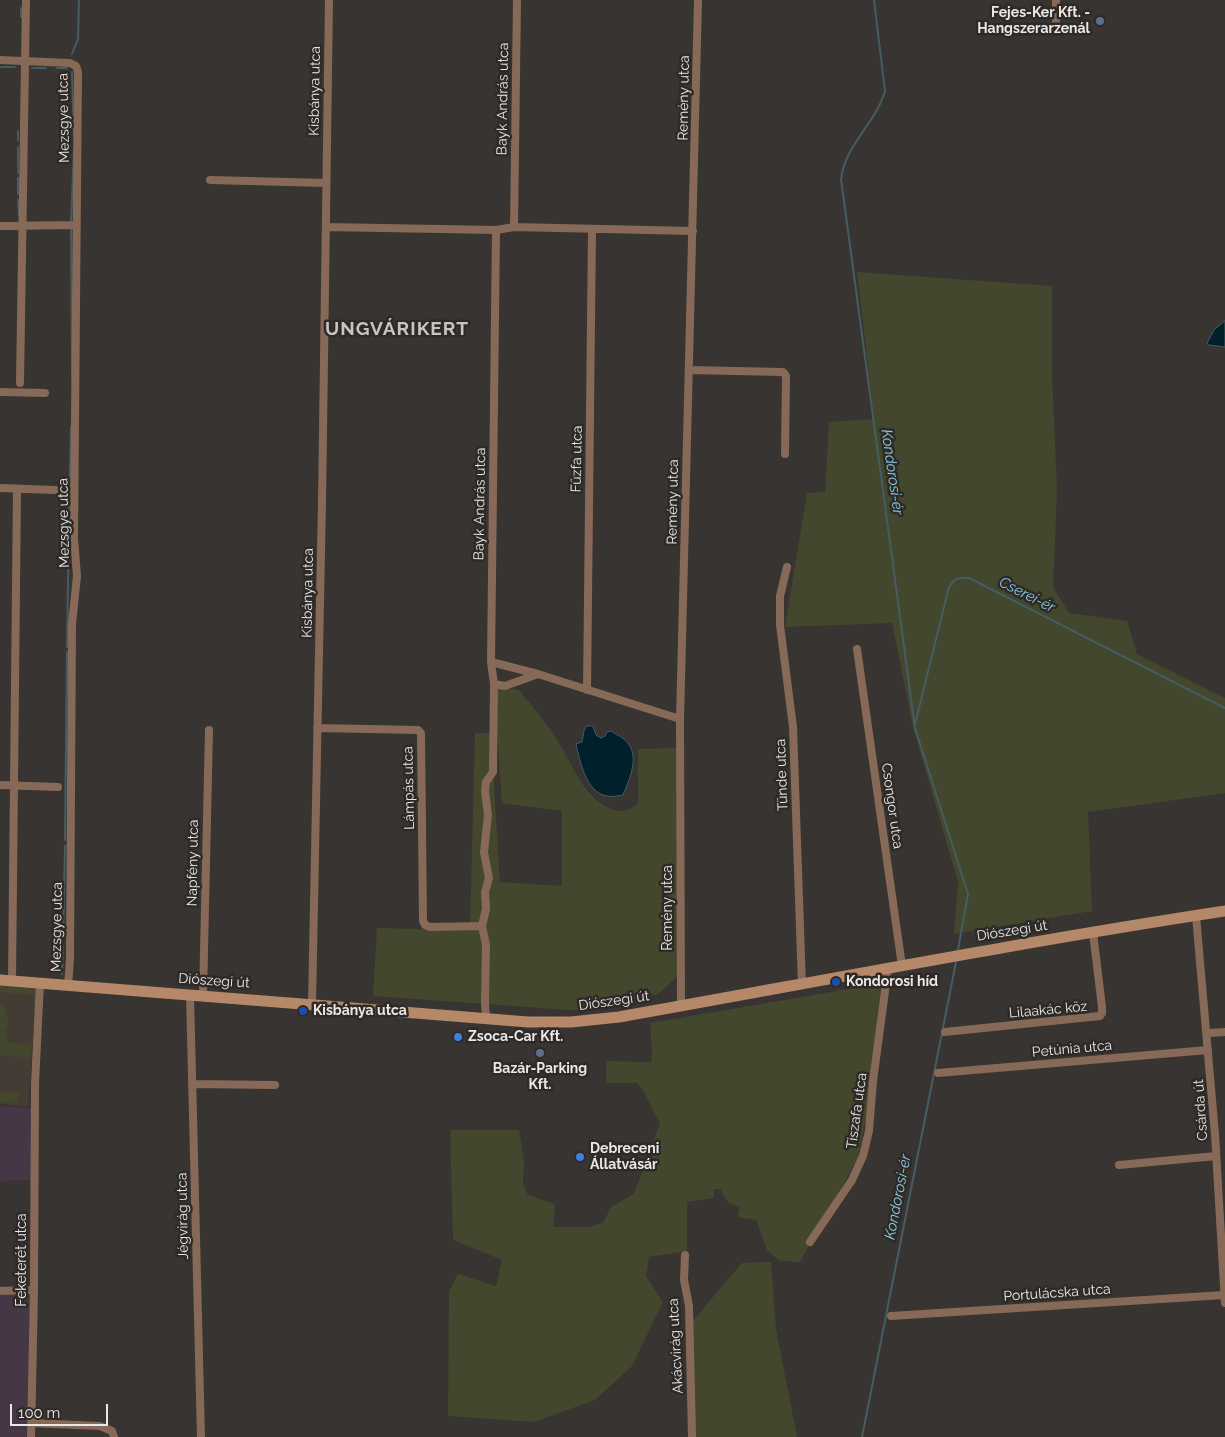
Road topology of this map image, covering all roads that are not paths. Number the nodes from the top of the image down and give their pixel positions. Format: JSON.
{"nodes":[{"id":1,"x":26,"y":0,"type":"edge"},
{"id":2,"x":329,"y":0,"type":"edge"},
{"id":3,"x":517,"y":0,"type":"edge"},
{"id":4,"x":698,"y":0,"type":"edge"},
{"id":5,"x":1056,"y":0,"type":"edge"},
{"id":6,"x":1056,"y":28,"type":"dead end"},
{"id":7,"x":0,"y":60,"type":"edge"},
{"id":8,"x":26,"y":61,"type":"junction"},
{"id":9,"x":210,"y":180,"type":"dead end"},
{"id":10,"x":326,"y":182,"type":"junction"},
{"id":11,"x":76,"y":225,"type":"junction"},
{"id":12,"x":0,"y":226,"type":"edge"},
{"id":13,"x":23,"y":226,"type":"junction"},
{"id":14,"x":326,"y":227,"type":"junction"},
{"id":15,"x":514,"y":227,"type":"junction"},
{"id":16,"x":592,"y":229,"type":"junction"},
{"id":17,"x":496,"y":230,"type":"junction"},
{"id":18,"x":694,"y":231,"type":"junction"},
{"id":19,"x":689,"y":370,"type":"junction"},
{"id":20,"x":20,"y":383,"type":"dead end"},
{"id":21,"x":0,"y":392,"type":"edge"},
{"id":22,"x":45,"y":393,"type":"dead end"},
{"id":23,"x":785,"y":454,"type":"dead end"},
{"id":24,"x":0,"y":488,"type":"edge"},
{"id":25,"x":17,"y":489,"type":"junction"},
{"id":26,"x":54,"y":490,"type":"dead end"},
{"id":27,"x":787,"y":567,"type":"dead end"},
{"id":28,"x":857,"y":649,"type":"dead end"},
{"id":29,"x":491,"y":662,"type":"junction"},
{"id":30,"x":538,"y":674,"type":"junction"},
{"id":31,"x":494,"y":684,"type":"junction"},
{"id":32,"x":588,"y":690,"type":"junction"},
{"id":33,"x":680,"y":720,"type":"junction"},
{"id":34,"x":317,"y":728,"type":"junction"},
{"id":35,"x":209,"y":730,"type":"dead end"},
{"id":36,"x":0,"y":786,"type":"edge"},
{"id":37,"x":15,"y":786,"type":"junction"},
{"id":38,"x":58,"y":787,"type":"dead end"},
{"id":39,"x":1225,"y":911,"type":"edge"},
{"id":40,"x":1196,"y":916,"type":"junction"},
{"id":41,"x":482,"y":926,"type":"junction"},
{"id":42,"x":1093,"y":933,"type":"junction"},
{"id":43,"x":902,"y":966,"type":"junction"},
{"id":44,"x":888,"y":969,"type":"junction"},
{"id":45,"x":0,"y":980,"type":"edge"},
{"id":46,"x":12,"y":981,"type":"junction"},
{"id":47,"x":40,"y":983,"type":"junction"},
{"id":48,"x":802,"y":984,"type":"junction"},
{"id":49,"x":68,"y":986,"type":"junction"},
{"id":50,"x":190,"y":995,"type":"junction"},
{"id":51,"x":203,"y":996,"type":"junction"},
{"id":52,"x":312,"y":1004,"type":"junction"},
{"id":53,"x":681,"y":1006,"type":"junction"},
{"id":54,"x":486,"y":1018,"type":"junction"},
{"id":55,"x":945,"y":1032,"type":"dead end"},
{"id":56,"x":1225,"y":1032,"type":"edge"},
{"id":57,"x":1208,"y":1033,"type":"junction"},
{"id":58,"x":1208,"y":1050,"type":"junction"},
{"id":59,"x":938,"y":1073,"type":"dead end"},
{"id":60,"x":192,"y":1084,"type":"junction"},
{"id":61,"x":275,"y":1085,"type":"dead end"},
{"id":62,"x":1225,"y":1133,"type":"edge"},
{"id":63,"x":1215,"y":1134,"type":"junction"},
{"id":64,"x":1216,"y":1156,"type":"junction"},
{"id":65,"x":1119,"y":1165,"type":"dead end"},
{"id":66,"x":1223,"y":1239,"type":"edge"},
{"id":67,"x":810,"y":1242,"type":"dead end"},
{"id":68,"x":685,"y":1255,"type":"dead end"},
{"id":69,"x":34,"y":1290,"type":"junction"},
{"id":70,"x":0,"y":1291,"type":"edge"},
{"id":71,"x":1225,"y":1299,"type":"edge"},
{"id":72,"x":891,"y":1316,"type":"dead end"},
{"id":73,"x":31,"y":1423,"type":"junction"},
{"id":74,"x":31,"y":1437,"type":"edge"},
{"id":75,"x":114,"y":1437,"type":"edge"},
{"id":76,"x":201,"y":1437,"type":"edge"},
{"id":77,"x":692,"y":1437,"type":"edge"}],
"edges":[{"from":1,"to":8,"type":"street"},
{"from":2,"to":10,"type":"street","name":"Kisbánya utca"},
{"from":3,"to":15,"type":"street","name":"Bayk András utca"},
{"from":4,"to":18,"type":"street","name":"Remény utca"},
{"from":5,"to":6,"type":"street"},
{"from":7,"to":8,"type":"street"},
{"from":8,"to":11,"type":"street","name":"Mezsgye utca"},
{"from":8,"to":13,"type":"street"},
{"from":9,"to":10,"type":"street"},
{"from":10,"to":14,"type":"street","name":"Kisbánya utca"},
{"from":11,"to":13,"type":"street"},
{"from":11,"to":49,"type":"street","name":"Mezsgye utca"},
{"from":12,"to":13,"type":"street"},
{"from":13,"to":20,"type":"street"},
{"from":14,"to":17,"type":"street"},
{"from":14,"to":34,"type":"street","name":"Kisbánya utca"},
{"from":15,"to":16,"type":"street"},
{"from":15,"to":17,"type":"street"},
{"from":16,"to":18,"type":"street"},
{"from":16,"to":32,"type":"street","name":"Fűzfa utca"},
{"from":17,"to":29,"type":"street","name":"Bayk András utca"},
{"from":18,"to":19,"type":"street","name":"Remény utca"},
{"from":19,"to":23,"type":"street"},
{"from":19,"to":33,"type":"street","name":"Remény utca"},
{"from":21,"to":22,"type":"street"},
{"from":24,"to":25,"type":"street"},
{"from":25,"to":26,"type":"street"},
{"from":25,"to":37,"type":"street"},
{"from":27,"to":48,"type":"street","name":"Tünde utca"},
{"from":28,"to":43,"type":"street","name":"Csongor utca"},
{"from":29,"to":30,"type":"street"},
{"from":29,"to":31,"type":"street","name":"Bayk András utca"},
{"from":30,"to":31,"type":"street"},
{"from":30,"to":32,"type":"street"},
{"from":31,"to":41,"type":"street","name":"Bayk András utca"},
{"from":32,"to":33,"type":"street"},
{"from":33,"to":53,"type":"street","name":"Remény utca"},
{"from":34,"to":41,"type":"street","name":"Lámpás utca"},
{"from":34,"to":52,"type":"street","name":"Kisbánya utca"},
{"from":35,"to":51,"type":"street","name":"Napfény utca"},
{"from":36,"to":37,"type":"street"},
{"from":37,"to":38,"type":"street"},
{"from":37,"to":46,"type":"street"},
{"from":39,"to":40,"type":"main road","name":"Diószegi út"},
{"from":40,"to":42,"type":"main road","name":"Diószegi út"},
{"from":40,"to":57,"type":"street","name":"Csárda út"},
{"from":41,"to":54,"type":"street","name":"Bayk András utca"},
{"from":42,"to":43,"type":"main road","name":"Diószegi út"},
{"from":42,"to":55,"type":"street","name":"Lilaakác köz"},
{"from":43,"to":44,"type":"main road","name":"Diószegi út"},
{"from":44,"to":48,"type":"main road","name":"Diószegi út"},
{"from":44,"to":67,"type":"street","name":"Tiszafa utca"},
{"from":45,"to":46,"type":"main road","name":"Diószegi út"},
{"from":46,"to":47,"type":"main road","name":"Diószegi út"},
{"from":47,"to":49,"type":"main road","name":"Diószegi út"},
{"from":47,"to":69,"type":"street","name":"Feketerét utca"},
{"from":48,"to":53,"type":"main road","name":"Diószegi út"},
{"from":49,"to":50,"type":"main road","name":"Diószegi út"},
{"from":50,"to":51,"type":"main road","name":"Diószegi út"},
{"from":50,"to":60,"type":"street","name":"Jégvirág utca"},
{"from":51,"to":52,"type":"main road","name":"Diószegi út"},
{"from":52,"to":54,"type":"main road","name":"Diószegi út"},
{"from":53,"to":54,"type":"main road","name":"Diószegi út"},
{"from":56,"to":57,"type":"street"},
{"from":57,"to":58,"type":"street","name":"Csárda út"},
{"from":58,"to":59,"type":"street","name":"Petúnia utca"},
{"from":58,"to":63,"type":"street","name":"Csárda út"},
{"from":60,"to":61,"type":"street"},
{"from":60,"to":76,"type":"street","name":"Jégvirág utca"},
{"from":62,"to":63,"type":"street"},
{"from":63,"to":64,"type":"street","name":"Csárda út"},
{"from":64,"to":65,"type":"street"},
{"from":64,"to":66,"type":"street","name":"Csárda út"},
{"from":66,"to":71,"type":"street","name":"Csárda út"},
{"from":68,"to":77,"type":"street","name":"Akácvirág utca"},
{"from":69,"to":70,"type":"street"},
{"from":69,"to":73,"type":"street","name":"Feketerét utca"},
{"from":71,"to":72,"type":"street","name":"Portulácska utca"},
{"from":73,"to":74,"type":"street","name":"Feketerét utca"},
{"from":73,"to":75,"type":"street"}]}
